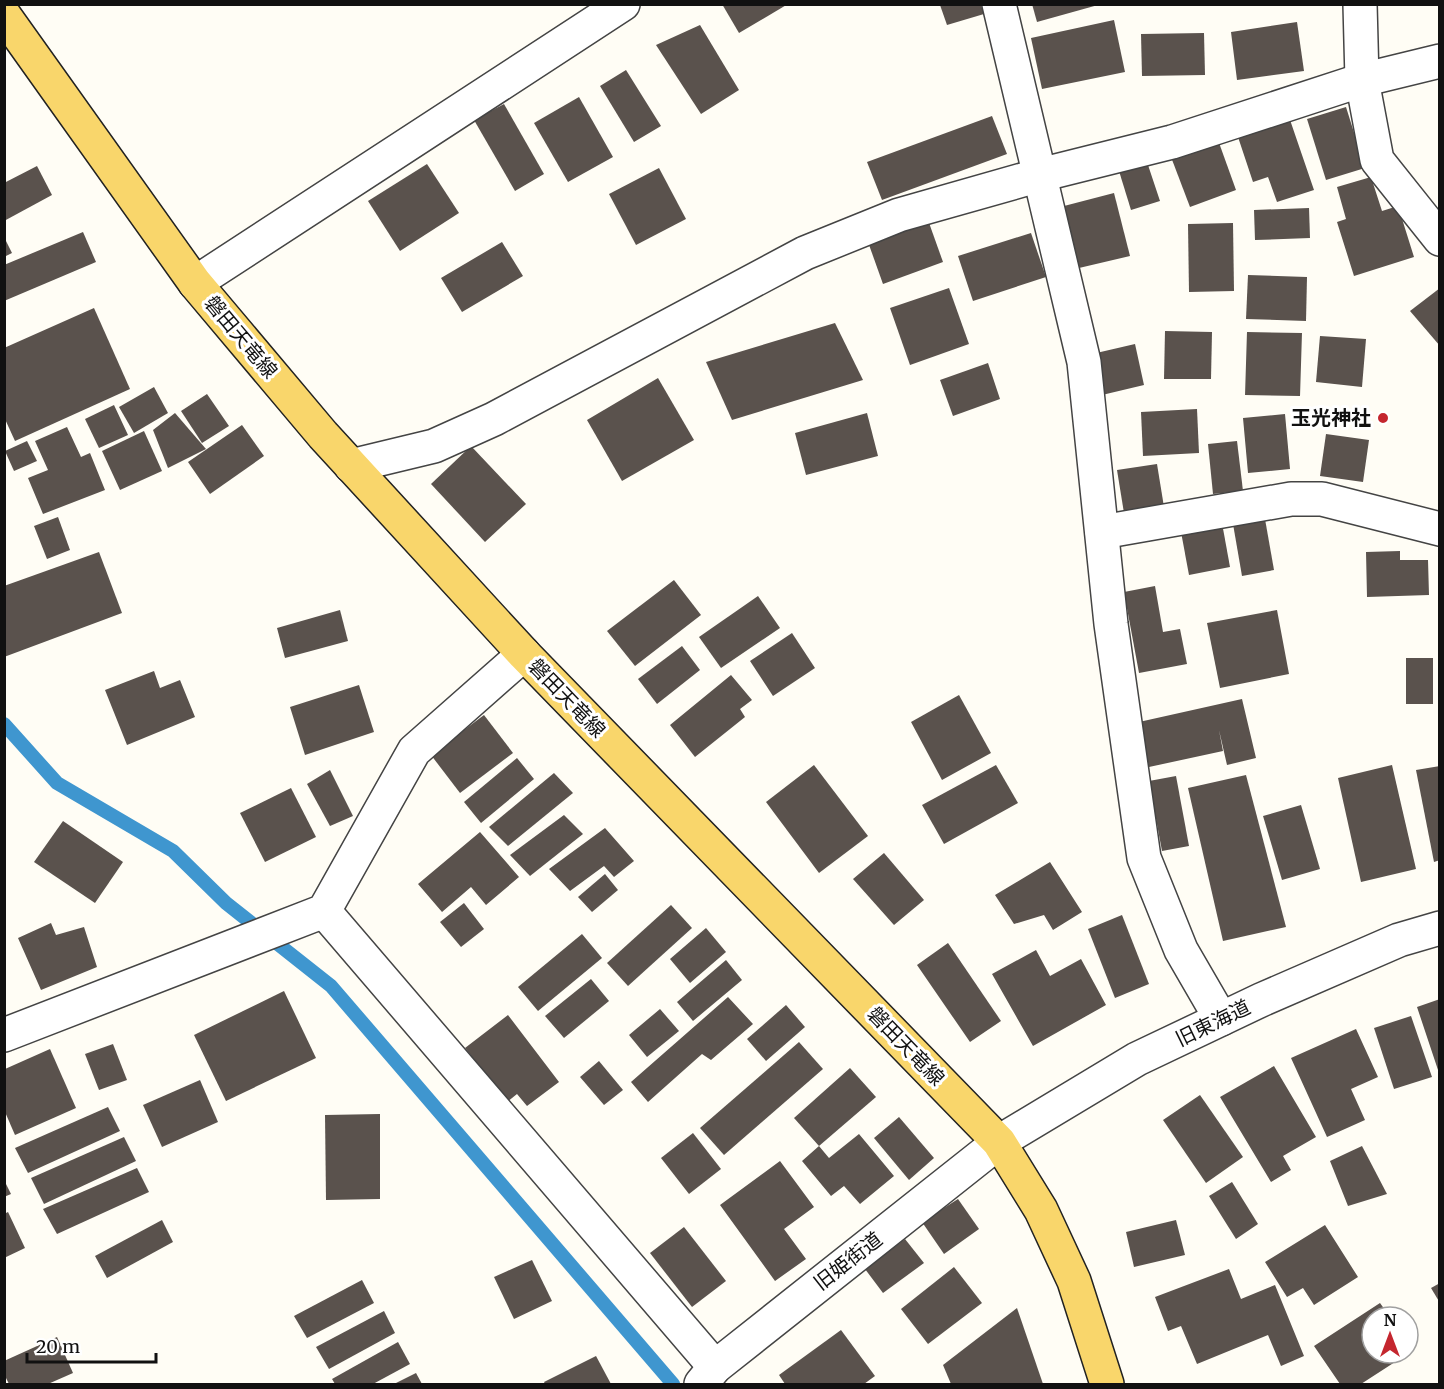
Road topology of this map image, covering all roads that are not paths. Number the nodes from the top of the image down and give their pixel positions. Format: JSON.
{"nodes":[{"id":1,"x":623,"y":4,"type":"edge"},
{"id":2,"x":999,"y":4,"type":"edge"},
{"id":3,"x":1360,"y":4,"type":"edge"},
{"id":4,"x":4,"y":15,"type":"edge"},
{"id":5,"x":1440,"y":61,"type":"edge"},
{"id":6,"x":1362,"y":80,"type":"junction"},
{"id":7,"x":1040,"y":174,"type":"junction"},
{"id":8,"x":1440,"y":239,"type":"edge"},
{"id":9,"x":195,"y":283,"type":"junction"},
{"id":10,"x":351,"y":466,"type":"junction"},
{"id":11,"x":1440,"y":529,"type":"edge"},
{"id":12,"x":1102,"y":532,"type":"junction"},
{"id":13,"x":524,"y":654,"type":"junction"},
{"id":14,"x":324,"y":911,"type":"junction"},
{"id":15,"x":1440,"y":928,"type":"edge"},
{"id":16,"x":1221,"y":1019,"type":"junction"},
{"id":17,"x":7,"y":1027,"type":"edge"},
{"id":18,"x":999,"y":1142,"type":"junction"},
{"id":19,"x":708,"y":1376,"type":"edge"},
{"id":20,"x":1107,"y":1384,"type":"edge"}],
"edges":[{"from":1,"to":9,"type":"street"},
{"from":2,"to":7,"type":"street"},
{"from":3,"to":6,"type":"street"},
{"from":4,"to":9,"type":"main road","name":"磐田天竜線"},
{"from":5,"to":6,"type":"street"},
{"from":6,"to":7,"type":"street"},
{"from":6,"to":8,"type":"street"},
{"from":7,"to":10,"type":"street"},
{"from":7,"to":12,"type":"street"},
{"from":9,"to":10,"type":"main road","name":"磐田天竜線"},
{"from":10,"to":13,"type":"main road","name":"磐田天竜線"},
{"from":11,"to":12,"type":"street"},
{"from":12,"to":16,"type":"street"},
{"from":13,"to":14,"type":"street"},
{"from":13,"to":18,"type":"main road","name":"磐田天竜線"},
{"from":14,"to":17,"type":"street"},
{"from":14,"to":19,"type":"street"},
{"from":15,"to":16,"type":"street","name":"旧東海道"},
{"from":16,"to":18,"type":"street","name":"旧東海道"},
{"from":18,"to":19,"type":"street","name":"旧姫街道"},
{"from":18,"to":20,"type":"main road","name":"磐田天竜線"}]}
